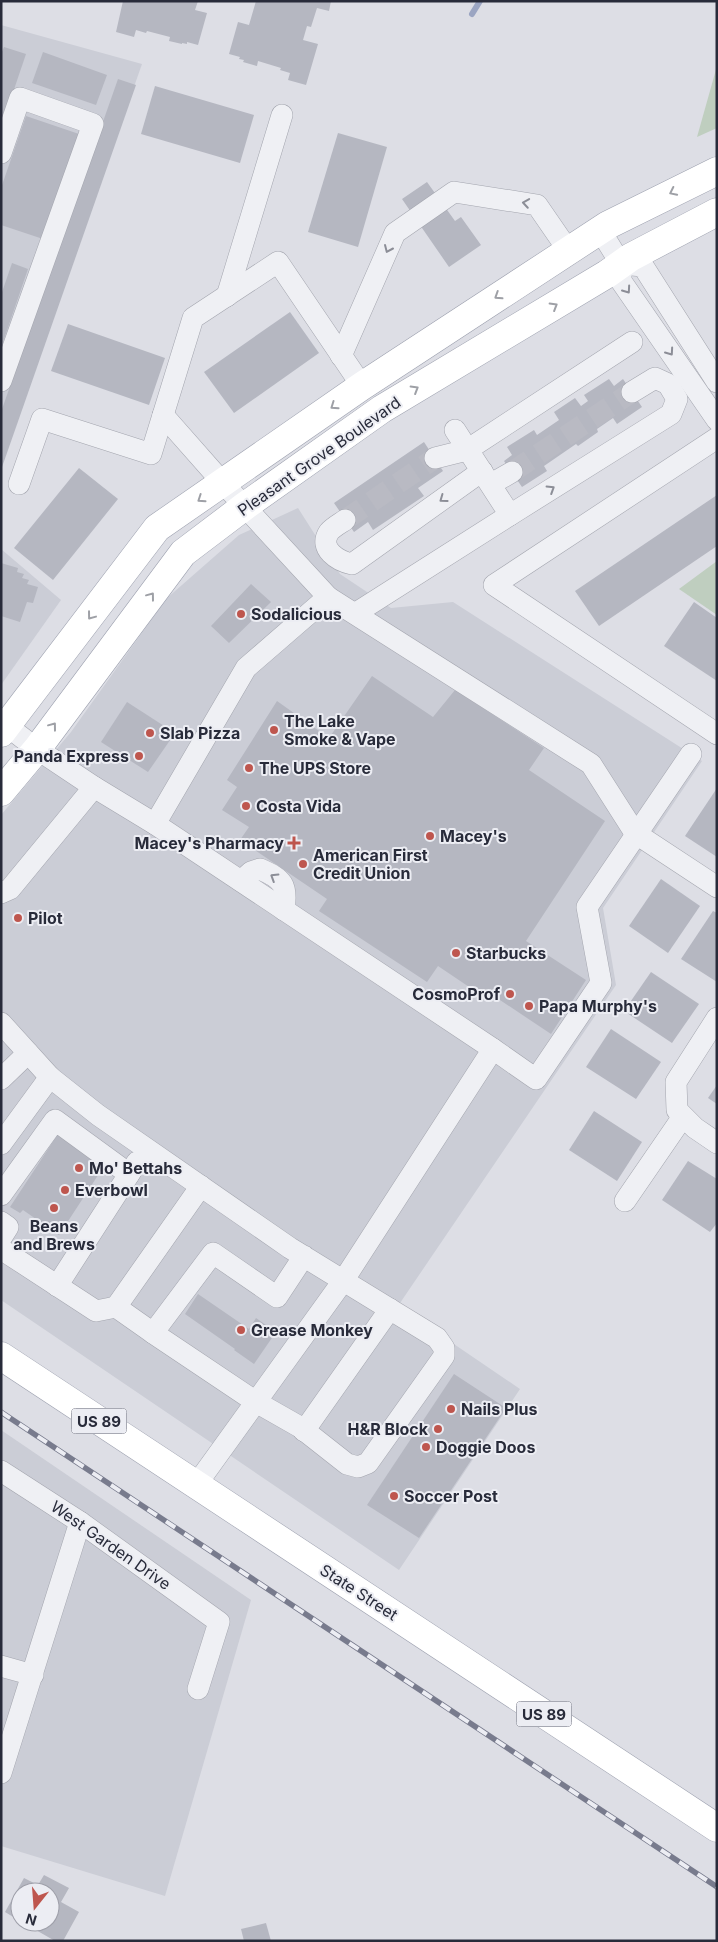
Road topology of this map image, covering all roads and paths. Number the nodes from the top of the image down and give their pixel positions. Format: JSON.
{"nodes":[{"id":1,"x":282,"y":115,"type":"dead end"},
{"id":2,"x":1,"y":152,"type":"edge"},
{"id":3,"x":717,"y":171,"type":"edge"},
{"id":4,"x":717,"y":212,"type":"edge"},
{"id":5,"x":600,"y":230,"type":"junction"},
{"id":6,"x":568,"y":250,"type":"junction"},
{"id":7,"x":621,"y":264,"type":"junction"},
{"id":8,"x":227,"y":296,"type":"junction"},
{"id":9,"x":664,"y":300,"type":"junction"},
{"id":10,"x":642,"y":312,"type":"junction"},
{"id":11,"x":632,"y":342,"type":"dead end"},
{"id":12,"x":341,"y":356,"type":"junction"},
{"id":13,"x":1,"y":381,"type":"edge"},
{"id":14,"x":717,"y":382,"type":"edge"},
{"id":15,"x":362,"y":386,"type":"junction"},
{"id":16,"x":632,"y":392,"type":"tunnel mouth"},
{"id":17,"x":163,"y":415,"type":"junction"},
{"id":18,"x":717,"y":420,"type":"edge"},
{"id":19,"x":455,"y":430,"type":"dead end"},
{"id":20,"x":717,"y":438,"type":"edge"},
{"id":21,"x":468,"y":450,"type":"junction"},
{"id":22,"x":435,"y":458,"type":"tunnel mouth"},
{"id":23,"x":512,"y":472,"type":"tunnel mouth"},
{"id":24,"x":486,"y":478,"type":"junction"},
{"id":25,"x":223,"y":483,"type":"junction"},
{"id":26,"x":20,"y":484,"type":"dead end"},
{"id":27,"x":245,"y":506,"type":"junction"},
{"id":28,"x":510,"y":515,"type":"junction"},
{"id":29,"x":346,"y":520,"type":"tunnel mouth"},
{"id":30,"x":328,"y":596,"type":"junction"},
{"id":31,"x":356,"y":613,"type":"junction"},
{"id":32,"x":4,"y":730,"type":"edge"},
{"id":33,"x":717,"y":734,"type":"edge"},
{"id":34,"x":37,"y":749,"type":"junction"},
{"id":35,"x":690,"y":754,"type":"dead end"},
{"id":36,"x":94,"y":787,"type":"junction"},
{"id":37,"x":1,"y":792,"type":"edge"},
{"id":38,"x":155,"y":824,"type":"junction"},
{"id":39,"x":641,"y":837,"type":"junction"},
{"id":40,"x":717,"y":886,"type":"edge"},
{"id":41,"x":1,"y":893,"type":"edge"},
{"id":42,"x":717,"y":1018,"type":"edge"},
{"id":43,"x":1,"y":1023,"type":"edge"},
{"id":44,"x":493,"y":1049,"type":"junction"},
{"id":45,"x":28,"y":1053,"type":"junction"},
{"id":46,"x":50,"y":1077,"type":"junction"},
{"id":47,"x":1,"y":1079,"type":"edge"},
{"id":48,"x":680,"y":1114,"type":"junction"},
{"id":49,"x":717,"y":1143,"type":"edge"},
{"id":50,"x":1,"y":1144,"type":"edge"},
{"id":51,"x":146,"y":1148,"type":"junction"},
{"id":52,"x":129,"y":1174,"type":"junction"},
{"id":53,"x":201,"y":1186,"type":"junction"},
{"id":54,"x":1,"y":1194,"type":"edge"},
{"id":55,"x":625,"y":1202,"type":"dead end"},
{"id":56,"x":1,"y":1222,"type":"edge"},
{"id":57,"x":1,"y":1238,"type":"edge"},
{"id":58,"x":1,"y":1249,"type":"edge"},
{"id":59,"x":304,"y":1256,"type":"junction"},
{"id":60,"x":343,"y":1281,"type":"junction"},
{"id":61,"x":57,"y":1286,"type":"junction"},
{"id":62,"x":116,"y":1307,"type":"junction"},
{"id":63,"x":390,"y":1309,"type":"junction"},
{"id":64,"x":153,"y":1333,"type":"junction"},
{"id":65,"x":1,"y":1356,"type":"edge"},
{"id":66,"x":256,"y":1402,"type":"junction"},
{"id":67,"x":304,"y":1431,"type":"junction"},
{"id":68,"x":1,"y":1471,"type":"edge"},
{"id":69,"x":196,"y":1486,"type":"junction"},
{"id":70,"x":80,"y":1522,"type":"junction"},
{"id":71,"x":1,"y":1666,"type":"edge"},
{"id":72,"x":33,"y":1675,"type":"junction"},
{"id":73,"x":198,"y":1689,"type":"dead end"},
{"id":74,"x":1,"y":1773,"type":"edge"},
{"id":75,"x":717,"y":1828,"type":"edge"}],
"edges":[{"from":1,"to":8,"type":"street"},
{"from":2,"to":13,"type":"street"},
{"from":3,"to":5,"type":"main road","name":"Pleasant Grove Boulevard","one_way":true},
{"from":4,"to":7,"type":"main road","name":"Pleasant Grove Boulevard"},
{"from":5,"to":6,"type":"main road","name":"Pleasant Grove Boulevard"},
{"from":5,"to":7,"type":"street"},
{"from":6,"to":12,"type":"street","one_way":true},
{"from":6,"to":15,"type":"main road","name":"Pleasant Grove Boulevard","one_way":true},
{"from":7,"to":9,"type":"street"},
{"from":7,"to":10,"type":"street","one_way":true},
{"from":27,"to":7,"type":"main road","name":"Pleasant Grove Boulevard","one_way":true},
{"from":8,"to":12,"type":"street"},
{"from":8,"to":17,"type":"street"},
{"from":9,"to":10,"type":"street"},
{"from":9,"to":14,"type":"street"},
{"from":10,"to":18,"type":"street","one_way":true},
{"from":11,"to":21,"type":"street"},
{"from":12,"to":15,"type":"street"},
{"from":15,"to":25,"type":"main road","name":"Pleasant Grove Boulevard","one_way":true},
{"from":28,"to":16,"type":"street","one_way":true},
{"from":17,"to":25,"type":"street"},
{"from":17,"to":26,"type":"street"},
{"from":19,"to":21,"type":"street"},
{"from":20,"to":33,"type":"street"},
{"from":21,"to":22,"type":"street"},
{"from":21,"to":24,"type":"street"},
{"from":23,"to":24,"type":"street"},
{"from":24,"to":28,"type":"street"},
{"from":24,"to":29,"type":"street","one_way":true},
{"from":25,"to":27,"type":"street"},
{"from":25,"to":32,"type":"main road","name":"Pleasant Grove Boulevard","one_way":true},
{"from":27,"to":30,"type":"street"},
{"from":34,"to":27,"type":"main road","name":"Pleasant Grove Boulevard","one_way":true},
{"from":28,"to":31,"type":"street"},
{"from":30,"to":31,"type":"street"},
{"from":30,"to":38,"type":"street"},
{"from":31,"to":39,"type":"street"},
{"from":32,"to":34,"type":"street"},
{"from":34,"to":36,"type":"street"},
{"from":34,"to":37,"type":"main road","name":"Pleasant Grove Boulevard"},
{"from":35,"to":39,"type":"street"},
{"from":36,"to":38,"type":"street"},
{"from":36,"to":41,"type":"street"},
{"from":38,"to":44,"type":"street"},
{"from":39,"to":40,"type":"street"},
{"from":39,"to":44,"type":"street"},
{"from":42,"to":48,"type":"street"},
{"from":43,"to":45,"type":"street"},
{"from":44,"to":60,"type":"street"},
{"from":45,"to":46,"type":"street"},
{"from":45,"to":47,"type":"street"},
{"from":46,"to":50,"type":"street"},
{"from":46,"to":51,"type":"street"},
{"from":48,"to":49,"type":"street"},
{"from":48,"to":55,"type":"street"},
{"from":51,"to":52,"type":"street"},
{"from":51,"to":53,"type":"street"},
{"from":52,"to":54,"type":"street"},
{"from":52,"to":61,"type":"street"},
{"from":53,"to":59,"type":"street"},
{"from":53,"to":62,"type":"street"},
{"from":56,"to":57,"type":"street"},
{"from":58,"to":61,"type":"street"},
{"from":59,"to":60,"type":"street"},
{"from":59,"to":64,"type":"street"},
{"from":60,"to":63,"type":"street"},
{"from":60,"to":66,"type":"street"},
{"from":61,"to":62,"type":"street"},
{"from":62,"to":64,"type":"street"},
{"from":63,"to":67,"type":"street"},
{"from":63,"to":67,"type":"street"},
{"from":64,"to":66,"type":"street"},
{"from":65,"to":69,"type":"main road","name":"State Street","number":"US 89"},
{"from":66,"to":67,"type":"street"},
{"from":66,"to":69,"type":"street"},
{"from":68,"to":70,"type":"street","name":"West Garden Drive"},
{"from":69,"to":75,"type":"main road","name":"State Street","number":"US 89"},
{"from":70,"to":72,"type":"street"},
{"from":70,"to":73,"type":"street","name":"West Garden Drive"},
{"from":71,"to":72,"type":"street"},
{"from":72,"to":74,"type":"street"}]}
